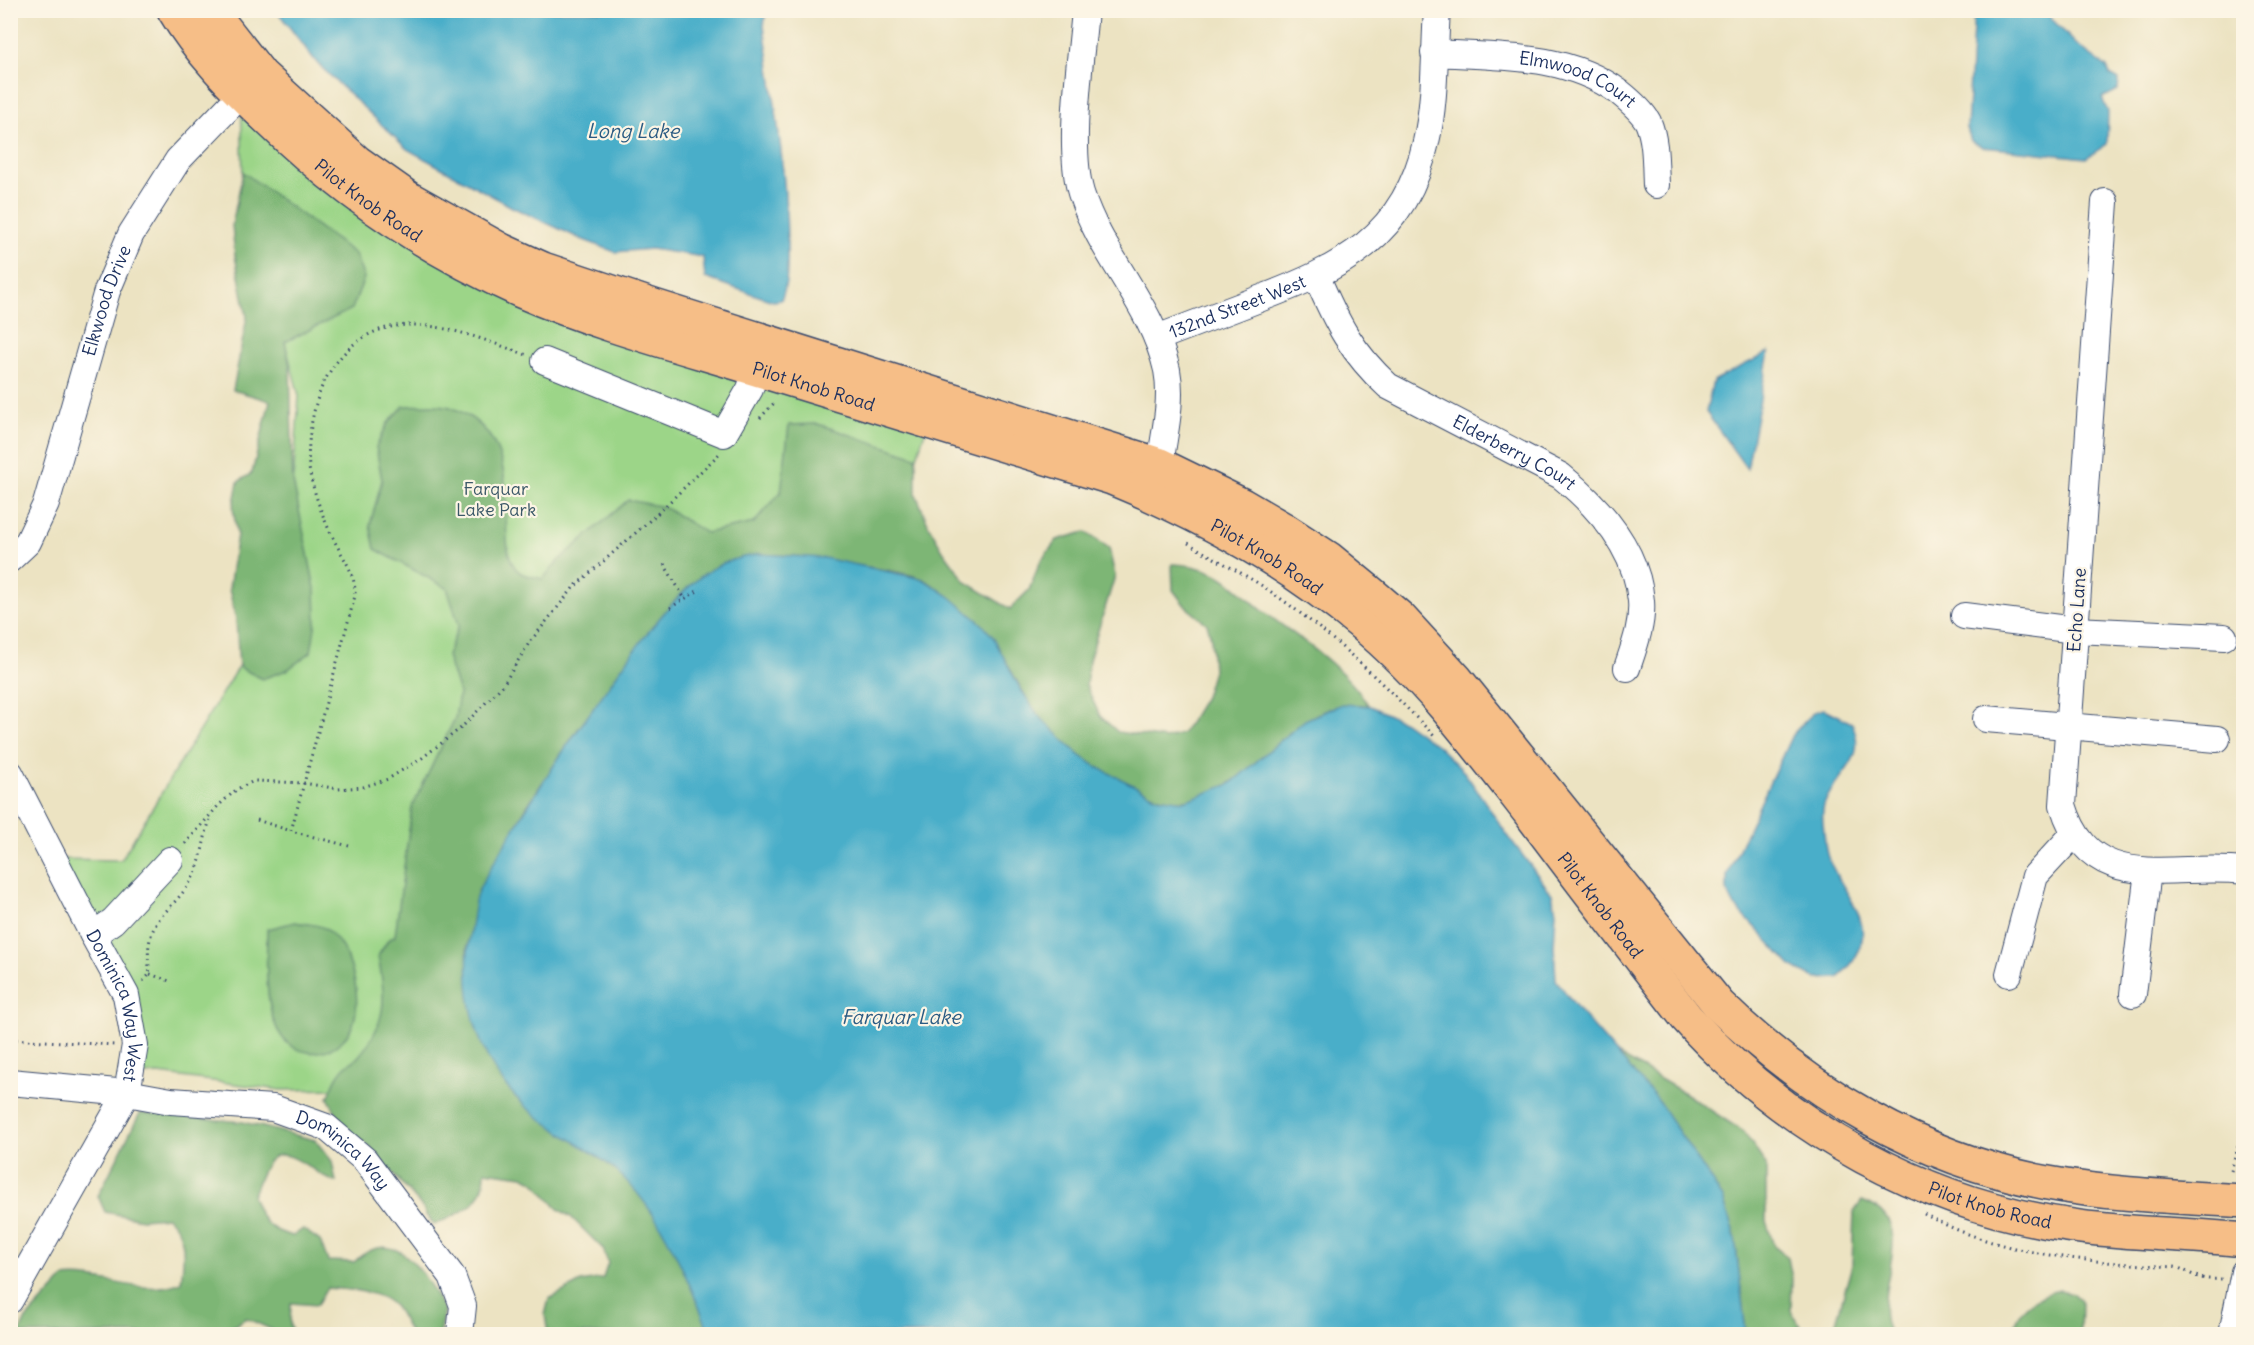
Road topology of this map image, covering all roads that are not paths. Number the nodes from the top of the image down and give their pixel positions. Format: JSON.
{"nodes":[{"id":1,"x":174,"y":10,"type":"edge"},
{"id":2,"x":210,"y":10,"type":"edge"},
{"id":3,"x":1085,"y":10,"type":"edge"},
{"id":4,"x":1437,"y":10,"type":"edge"},
{"id":5,"x":1434,"y":53,"type":"junction"},
{"id":6,"x":251,"y":84,"type":"junction"},
{"id":7,"x":1656,"y":185,"type":"dead end"},
{"id":8,"x":2105,"y":202,"type":"dead end"},
{"id":9,"x":1317,"y":277,"type":"junction"},
{"id":10,"x":1157,"y":338,"type":"junction"},
{"id":11,"x":545,"y":362,"type":"road end"},
{"id":12,"x":757,"y":366,"type":"junction"},
{"id":13,"x":1158,"y":481,"type":"junction"},
{"id":14,"x":10,"y":559,"type":"edge"},
{"id":15,"x":1964,"y":616,"type":"dead end"},
{"id":16,"x":2075,"y":630,"type":"junction"},
{"id":17,"x":2224,"y":636,"type":"dead end"},
{"id":18,"x":1627,"y":668,"type":"dead end"},
{"id":19,"x":1986,"y":719,"type":"dead end"},
{"id":20,"x":2068,"y":727,"type":"junction"},
{"id":21,"x":2217,"y":739,"type":"dead end"},
{"id":22,"x":10,"y":773,"type":"edge"},
{"id":23,"x":2074,"y":834,"type":"junction"},
{"id":24,"x":170,"y":860,"type":"road end"},
{"id":25,"x":2148,"y":871,"type":"junction"},
{"id":26,"x":2244,"y":871,"type":"edge"},
{"id":27,"x":93,"y":935,"type":"junction"},
{"id":28,"x":2009,"y":974,"type":"dead end"},
{"id":29,"x":2133,"y":994,"type":"dead end"},
{"id":30,"x":10,"y":1082,"type":"edge"},
{"id":31,"x":127,"y":1093,"type":"junction"},
{"id":32,"x":2244,"y":1201,"type":"edge"},
{"id":33,"x":2244,"y":1239,"type":"edge"},
{"id":34,"x":2243,"y":1276,"type":"edge"},
{"id":35,"x":10,"y":1300,"type":"edge"},
{"id":36,"x":460,"y":1335,"type":"edge"},
{"id":37,"x":2232,"y":1335,"type":"edge"}],
"edges":[{"from":1,"to":6,"type":"main road","name":"Pilot Knob Road"},
{"from":2,"to":6,"type":"main road","name":"Pilot Knob Road"},
{"from":3,"to":10,"type":"street","name":"132nd Street West"},
{"from":4,"to":5,"type":"street","name":"132nd Street West"},
{"from":5,"to":7,"type":"street","name":"Elmwood Court"},
{"from":5,"to":9,"type":"street","name":"132nd Street West"},
{"from":6,"to":12,"type":"main road","name":"Pilot Knob Road"},
{"from":6,"to":14,"type":"street","name":"Elkwood Drive"},
{"from":8,"to":16,"type":"street","name":"Echo Lane"},
{"from":9,"to":10,"type":"street","name":"132nd Street West"},
{"from":9,"to":18,"type":"street","name":"Elderberry Court"},
{"from":10,"to":13,"type":"street"},
{"from":11,"to":12,"type":"street"},
{"from":12,"to":13,"type":"main road","name":"Pilot Knob Road"},
{"from":13,"to":32,"type":"main road","name":"Pilot Knob Road"},
{"from":13,"to":33,"type":"main road","name":"Pilot Knob Road"},
{"from":15,"to":16,"type":"street"},
{"from":16,"to":17,"type":"street"},
{"from":16,"to":20,"type":"street","name":"Echo Lane"},
{"from":19,"to":20,"type":"street"},
{"from":20,"to":21,"type":"street"},
{"from":20,"to":23,"type":"street","name":"Echo Lane"},
{"from":22,"to":27,"type":"street","name":"Dominica Way West"},
{"from":23,"to":25,"type":"street","name":"Echo Lane"},
{"from":23,"to":28,"type":"street"},
{"from":24,"to":27,"type":"street"},
{"from":25,"to":26,"type":"street","name":"Echo Lane"},
{"from":25,"to":29,"type":"street"},
{"from":27,"to":31,"type":"street","name":"Dominica Way West"},
{"from":30,"to":31,"type":"street","name":"Dominica Way"},
{"from":31,"to":35,"type":"street","name":"Dominica Way West"},
{"from":31,"to":36,"type":"street","name":"Dominica Way"},
{"from":34,"to":37,"type":"street"}]}
